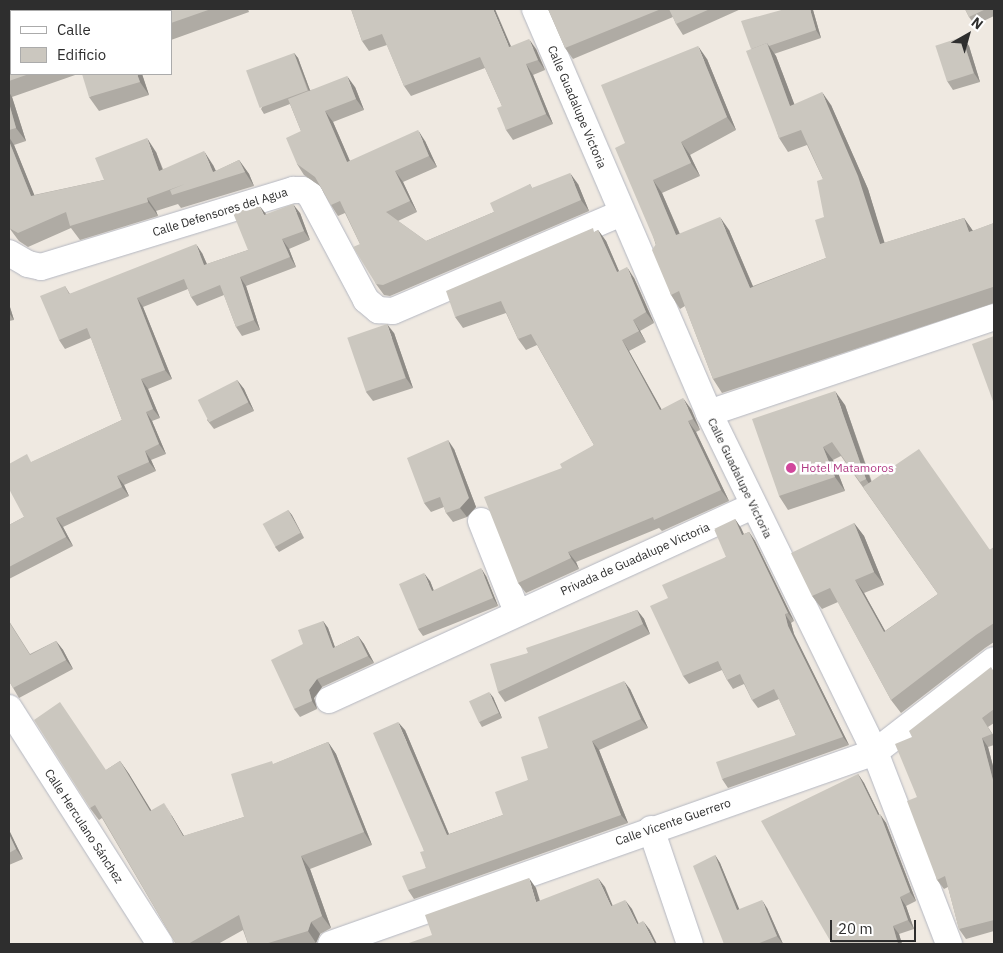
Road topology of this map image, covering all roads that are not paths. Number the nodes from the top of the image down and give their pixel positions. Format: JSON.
{"nodes":[{"id":1,"x":535,"y":9,"type":"edge"},
{"id":2,"x":622,"y":213,"type":"junction"},
{"id":3,"x":9,"y":253,"type":"edge"},
{"id":4,"x":994,"y":318,"type":"edge"},
{"id":5,"x":709,"y":413,"type":"junction"},
{"id":6,"x":753,"y":506,"type":"junction"},
{"id":7,"x":481,"y":521,"type":"dead end"},
{"id":8,"x":517,"y":612,"type":"junction"},
{"id":9,"x":994,"y":660,"type":"edge"},
{"id":10,"x":329,"y":700,"type":"dead end"},
{"id":11,"x":9,"y":708,"type":"edge"},
{"id":12,"x":875,"y":752,"type":"junction"},
{"id":13,"x":651,"y":829,"type":"junction"},
{"id":14,"x":160,"y":944,"type":"edge"},
{"id":15,"x":330,"y":944,"type":"edge"},
{"id":16,"x":690,"y":944,"type":"edge"},
{"id":17,"x":949,"y":944,"type":"edge"}],
"edges":[{"from":1,"to":2,"type":"street","name":"Calle Guadalupe Victoria"},
{"from":2,"to":3,"type":"street","name":"Calle Defensores del Agua"},
{"from":2,"to":5,"type":"street","name":"Calle Guadalupe Victoria"},
{"from":4,"to":5,"type":"street"},
{"from":5,"to":6,"type":"street","name":"Calle Guadalupe Victoria"},
{"from":6,"to":8,"type":"street","name":"Privada de Guadalupe Victoria"},
{"from":6,"to":12,"type":"street","name":"Calle Guadalupe Victoria"},
{"from":7,"to":8,"type":"street"},
{"from":8,"to":10,"type":"street","name":"Privada de Guadalupe Victoria"},
{"from":9,"to":12,"type":"street","name":"Calle Vicente Guerrero"},
{"from":11,"to":14,"type":"street","name":"Calle Herculano Sánchez"},
{"from":12,"to":13,"type":"street","name":"Calle Vicente Guerrero"},
{"from":12,"to":17,"type":"street","name":"Calle Guadalupe Victoria"},
{"from":13,"to":15,"type":"street","name":"Calle Vicente Guerrero"},
{"from":13,"to":16,"type":"street"}]}
